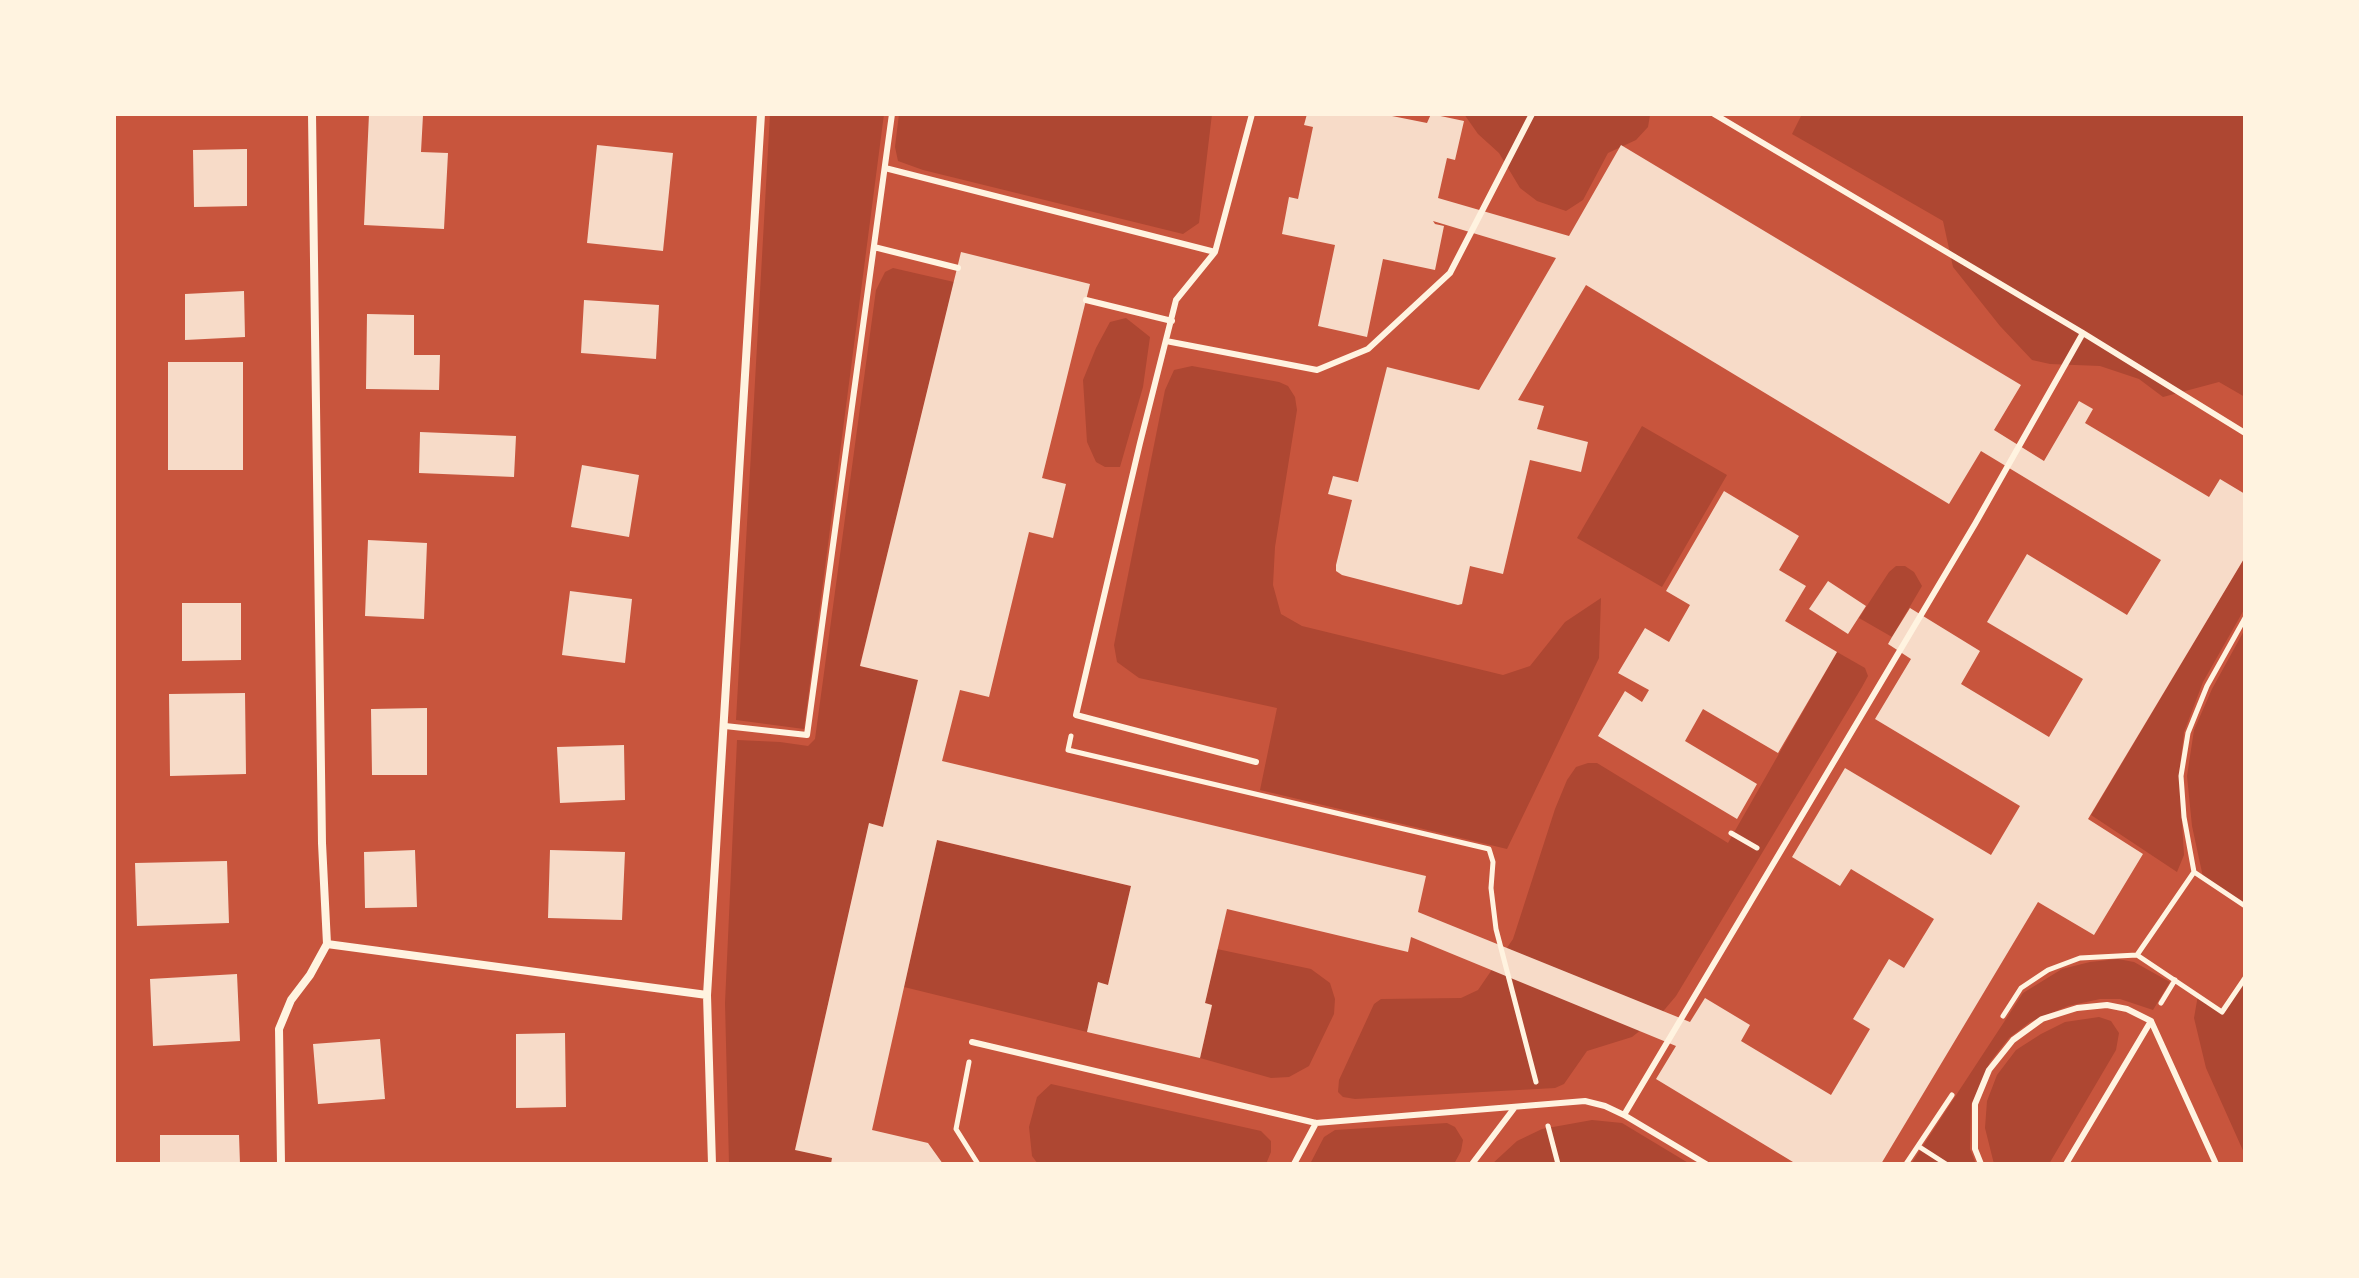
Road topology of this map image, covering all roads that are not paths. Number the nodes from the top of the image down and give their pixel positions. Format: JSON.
{"nodes":[{"id":1,"x":312,"y":114,"type":"edge"},
{"id":2,"x":761,"y":114,"type":"edge"},
{"id":3,"x":892,"y":114,"type":"edge"},
{"id":4,"x":1252,"y":114,"type":"edge"},
{"id":5,"x":1532,"y":114,"type":"edge"},
{"id":6,"x":1714,"y":114,"type":"edge"},
{"id":7,"x":885,"y":168,"type":"junction"},
{"id":8,"x":874,"y":247,"type":"junction"},
{"id":9,"x":1215,"y":252,"type":"junction"},
{"id":10,"x":958,"y":268,"type":"dead end"},
{"id":11,"x":1086,"y":300,"type":"dead end"},
{"id":12,"x":1172,"y":321,"type":"junction"},
{"id":13,"x":2083,"y":333,"type":"junction"},
{"id":14,"x":1166,"y":341,"type":"junction"},
{"id":15,"x":2245,"y":433,"type":"edge"},
{"id":16,"x":725,"y":726,"type":"junction"},
{"id":17,"x":1256,"y":762,"type":"dead end"},
{"id":18,"x":327,"y":944,"type":"junction"},
{"id":19,"x":707,"y":995,"type":"junction"},
{"id":20,"x":2151,"y":1021,"type":"junction"},
{"id":21,"x":972,"y":1042,"type":"road end"},
{"id":22,"x":1515,"y":1107,"type":"junction"},
{"id":23,"x":1624,"y":1115,"type":"junction"},
{"id":24,"x":1316,"y":1123,"type":"junction"},
{"id":25,"x":281,"y":1164,"type":"edge"},
{"id":26,"x":712,"y":1164,"type":"edge"},
{"id":27,"x":1294,"y":1164,"type":"edge"},
{"id":28,"x":1472,"y":1164,"type":"edge"},
{"id":29,"x":1706,"y":1164,"type":"edge"},
{"id":30,"x":1981,"y":1164,"type":"edge"},
{"id":31,"x":2066,"y":1164,"type":"edge"},
{"id":32,"x":2216,"y":1164,"type":"edge"}],
"edges":[{"from":1,"to":18,"type":"street"},
{"from":2,"to":16,"type":"street"},
{"from":3,"to":7,"type":"lane"},
{"from":4,"to":9,"type":"lane"},
{"from":5,"to":14,"type":"lane"},
{"from":6,"to":13,"type":"lane"},
{"from":7,"to":8,"type":"lane"},
{"from":7,"to":9,"type":"lane"},
{"from":8,"to":10,"type":"lane"},
{"from":8,"to":16,"type":"lane"},
{"from":9,"to":12,"type":"lane"},
{"from":11,"to":12,"type":"lane"},
{"from":12,"to":14,"type":"lane"},
{"from":13,"to":15,"type":"lane"},
{"from":13,"to":23,"type":"lane"},
{"from":14,"to":17,"type":"lane"},
{"from":16,"to":19,"type":"street"},
{"from":18,"to":19,"type":"street"},
{"from":18,"to":25,"type":"street"},
{"from":19,"to":26,"type":"street"},
{"from":20,"to":30,"type":"lane"},
{"from":20,"to":31,"type":"lane"},
{"from":20,"to":32,"type":"lane"},
{"from":21,"to":24,"type":"lane"},
{"from":22,"to":23,"type":"lane"},
{"from":22,"to":24,"type":"lane"},
{"from":22,"to":28,"type":"lane"},
{"from":23,"to":29,"type":"lane"},
{"from":24,"to":27,"type":"lane"}]}
